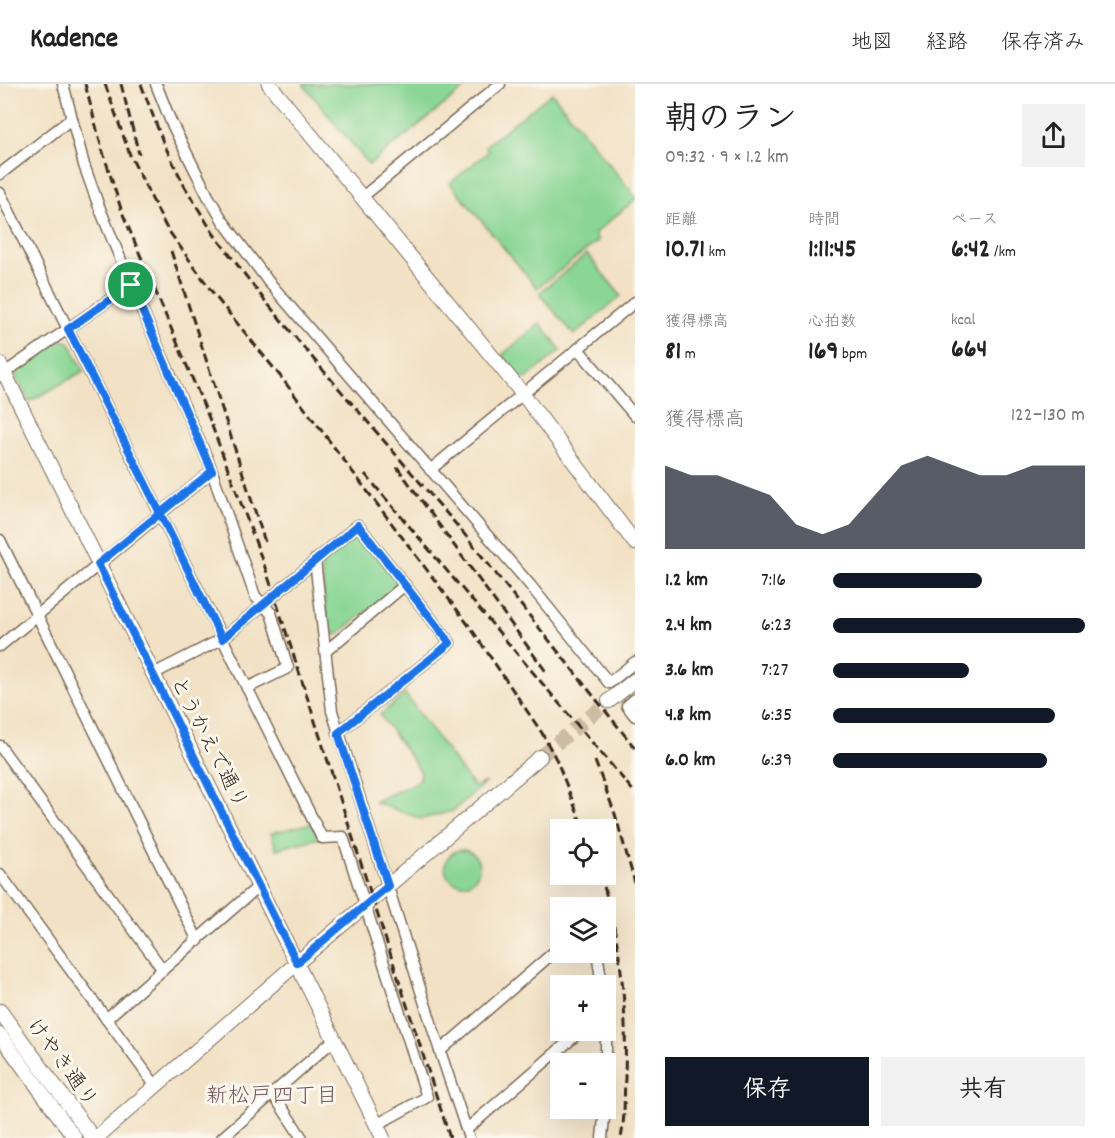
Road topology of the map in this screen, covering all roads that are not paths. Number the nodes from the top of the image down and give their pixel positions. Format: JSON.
{"nodes":[{"id":1,"x":63,"y":84,"type":"edge"},
{"id":2,"x":156,"y":84,"type":"edge"},
{"id":3,"x":269,"y":84,"type":"edge"},
{"id":4,"x":500,"y":84,"type":"edge"},
{"id":5,"x":71,"y":119,"type":"junction"},
{"id":6,"x":0,"y":174,"type":"edge"},
{"id":7,"x":0,"y":193,"type":"edge"},
{"id":8,"x":361,"y":198,"type":"junction"},
{"id":9,"x":131,"y":285,"type":"junction"},
{"id":10,"x":635,"y":302,"type":"edge"},
{"id":11,"x":68,"y":329,"type":"junction"},
{"id":12,"x":578,"y":349,"type":"junction"},
{"id":13,"x":1,"y":371,"type":"edge"},
{"id":14,"x":522,"y":393,"type":"junction"},
{"id":15,"x":635,"y":416,"type":"edge"},
{"id":16,"x":430,"y":470,"type":"junction"},
{"id":17,"x":212,"y":471,"type":"junction"},
{"id":18,"x":160,"y":513,"type":"junction"},
{"id":19,"x":1,"y":543,"type":"edge"},
{"id":20,"x":635,"y":543,"type":"edge"},
{"id":21,"x":315,"y":560,"type":"junction"},
{"id":22,"x":98,"y":564,"type":"junction"},
{"id":23,"x":405,"y":585,"type":"junction"},
{"id":24,"x":263,"y":605,"type":"junction"},
{"id":25,"x":37,"y":615,"type":"junction"},
{"id":26,"x":222,"y":639,"type":"junction"},
{"id":27,"x":0,"y":646,"type":"edge"},
{"id":28,"x":326,"y":651,"type":"junction"},
{"id":29,"x":635,"y":662,"type":"edge"},
{"id":30,"x":153,"y":674,"type":"junction"},
{"id":31,"x":635,"y":680,"type":"edge"},
{"id":32,"x":247,"y":688,"type":"junction"},
{"id":33,"x":635,"y":699,"type":"edge"},
{"id":34,"x":609,"y":701,"type":"tunnel mouth"},
{"id":35,"x":635,"y":716,"type":"edge"},
{"id":36,"x":338,"y":733,"type":"junction"},
{"id":37,"x":0,"y":746,"type":"edge"},
{"id":38,"x":540,"y":757,"type":"tunnel mouth"},
{"id":39,"x":0,"y":874,"type":"edge"},
{"id":40,"x":259,"y":886,"type":"junction"},
{"id":41,"x":388,"y":886,"type":"junction"},
{"id":42,"x":364,"y":905,"type":"junction"},
{"id":43,"x":198,"y":941,"type":"junction"},
{"id":44,"x":550,"y":956,"type":"edge"},
{"id":45,"x":297,"y":963,"type":"junction"},
{"id":46,"x":163,"y":970,"type":"junction"},
{"id":47,"x":0,"y":1011,"type":"edge"},
{"id":48,"x":106,"y":1019,"type":"junction"},
{"id":49,"x":0,"y":1035,"type":"edge"},
{"id":50,"x":335,"y":1039,"type":"junction"},
{"id":51,"x":570,"y":1041,"type":"edge"},
{"id":52,"x":440,"y":1051,"type":"junction"},
{"id":53,"x":155,"y":1085,"type":"junction"},
{"id":54,"x":273,"y":1094,"type":"junction"},
{"id":55,"x":604,"y":1119,"type":"edge"},
{"id":56,"x":376,"y":1125,"type":"junction"},
{"id":57,"x":468,"y":1134,"type":"edge"},
{"id":58,"x":75,"y":1138,"type":"edge"},
{"id":59,"x":94,"y":1138,"type":"edge"},
{"id":60,"x":222,"y":1138,"type":"edge"},
{"id":61,"x":302,"y":1138,"type":"edge"},
{"id":62,"x":383,"y":1138,"type":"edge"},
{"id":63,"x":602,"y":1138,"type":"edge"}],
"edges":[{"from":1,"to":5,"type":"street"},
{"from":2,"to":16,"type":"street"},
{"from":3,"to":8,"type":"street"},
{"from":4,"to":8,"type":"street"},
{"from":5,"to":6,"type":"street"},
{"from":5,"to":9,"type":"street"},
{"from":7,"to":11,"type":"street"},
{"from":8,"to":14,"type":"street"},
{"from":9,"to":11,"type":"street"},
{"from":9,"to":17,"type":"street"},
{"from":10,"to":12,"type":"street"},
{"from":11,"to":13,"type":"street"},
{"from":11,"to":18,"type":"street"},
{"from":12,"to":14,"type":"street"},
{"from":12,"to":15,"type":"street"},
{"from":13,"to":22,"type":"street","name":"とうかえで通り"},
{"from":14,"to":16,"type":"street"},
{"from":14,"to":20,"type":"street"},
{"from":16,"to":29,"type":"street"},
{"from":17,"to":18,"type":"street"},
{"from":17,"to":24,"type":"street"},
{"from":18,"to":22,"type":"street"},
{"from":18,"to":26,"type":"street"},
{"from":19,"to":25,"type":"street"},
{"from":21,"to":23,"type":"street"},
{"from":21,"to":24,"type":"street"},
{"from":21,"to":28,"type":"street"},
{"from":22,"to":25,"type":"street"},
{"from":22,"to":30,"type":"street","name":"とうかえで通り"},
{"from":23,"to":28,"type":"street"},
{"from":23,"to":36,"type":"street"},
{"from":24,"to":26,"type":"street"},
{"from":24,"to":32,"type":"street"},
{"from":25,"to":27,"type":"street"},
{"from":25,"to":43,"type":"street"},
{"from":26,"to":30,"type":"street"},
{"from":26,"to":32,"type":"street"},
{"from":28,"to":36,"type":"street"},
{"from":30,"to":40,"type":"street","name":"とうかえで通り"},
{"from":31,"to":34,"type":"street"},
{"from":32,"to":42,"type":"street"},
{"from":33,"to":35,"type":"street"},
{"from":36,"to":41,"type":"street"},
{"from":37,"to":46,"type":"street"},
{"from":38,"to":41,"type":"street"},
{"from":39,"to":48,"type":"street"},
{"from":40,"to":43,"type":"street"},
{"from":40,"to":45,"type":"street","name":"とうかえで通り"},
{"from":41,"to":42,"type":"street"},
{"from":41,"to":52,"type":"street"},
{"from":42,"to":45,"type":"street"},
{"from":42,"to":56,"type":"street"},
{"from":43,"to":46,"type":"street"},
{"from":44,"to":52,"type":"street"},
{"from":45,"to":50,"type":"street","name":"とうかえで通り"},
{"from":45,"to":53,"type":"street"},
{"from":46,"to":48,"type":"street"},
{"from":47,"to":59,"type":"street","name":"けやき通り"},
{"from":48,"to":53,"type":"street"},
{"from":49,"to":58,"type":"street","name":"けやき通り"},
{"from":50,"to":54,"type":"street"},
{"from":50,"to":56,"type":"street","name":"とうかえで通り"},
{"from":51,"to":57,"type":"street"},
{"from":52,"to":57,"type":"street"},
{"from":53,"to":59,"type":"street"},
{"from":54,"to":60,"type":"street"},
{"from":54,"to":61,"type":"street"},
{"from":55,"to":63,"type":"street"},
{"from":56,"to":62,"type":"street","name":"とうかえで通り"}]}
